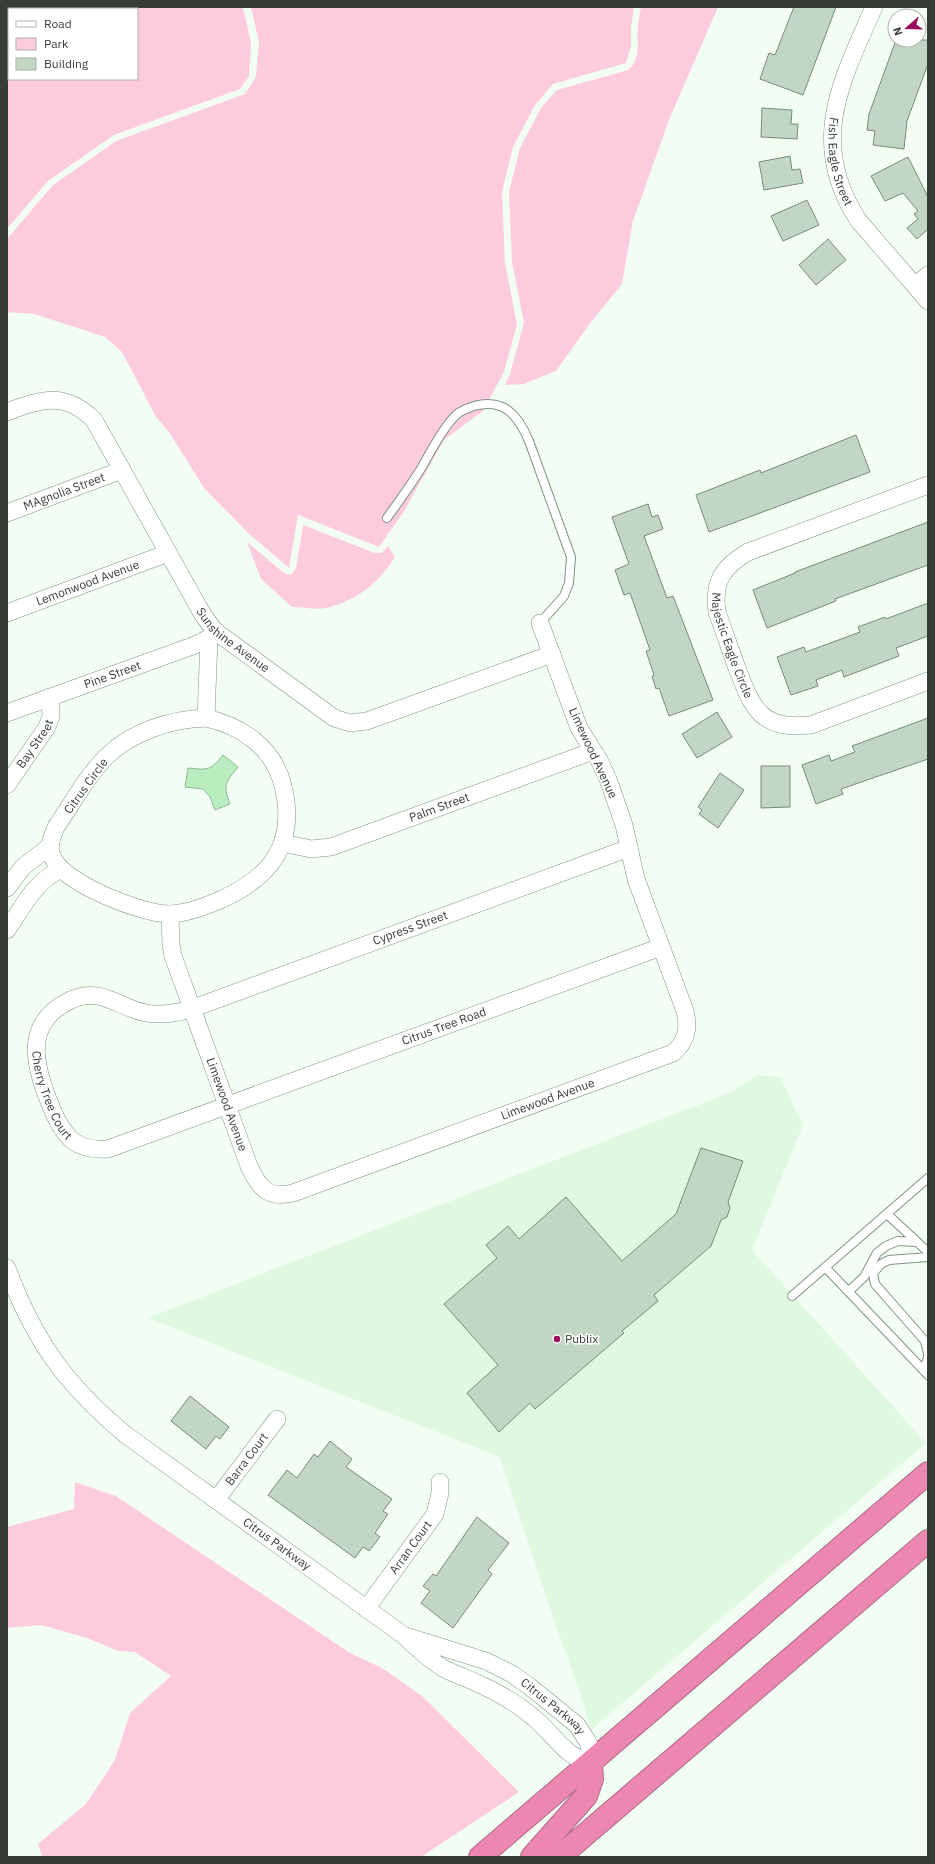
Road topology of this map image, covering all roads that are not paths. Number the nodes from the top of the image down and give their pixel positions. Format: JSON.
{"nodes":[{"id":1,"x":874,"y":7,"type":"edge"},
{"id":2,"x":922,"y":280,"type":"edge"},
{"id":3,"x":928,"y":301,"type":"edge"},
{"id":4,"x":7,"y":412,"type":"edge"},
{"id":5,"x":122,"y":470,"type":"junction"},
{"id":6,"x":928,"y":485,"type":"edge"},
{"id":7,"x":7,"y":513,"type":"edge"},
{"id":8,"x":387,"y":518,"type":"dead end"},
{"id":9,"x":168,"y":553,"type":"junction"},
{"id":10,"x":7,"y":612,"type":"edge"},
{"id":11,"x":540,"y":623,"type":"joint"},
{"id":12,"x":212,"y":634,"type":"junction"},
{"id":13,"x":552,"y":654,"type":"junction"},
{"id":14,"x":928,"y":681,"type":"edge"},
{"id":15,"x":50,"y":697,"type":"junction"},
{"id":16,"x":7,"y":713,"type":"edge"},
{"id":17,"x":206,"y":718,"type":"junction"},
{"id":18,"x":593,"y":751,"type":"junction"},
{"id":19,"x":7,"y":785,"type":"edge"},
{"id":20,"x":283,"y":843,"type":"junction"},
{"id":21,"x":50,"y":846,"type":"junction"},
{"id":22,"x":629,"y":848,"type":"junction"},
{"id":23,"x":61,"y":869,"type":"junction"},
{"id":24,"x":10,"y":878,"type":"edge"},
{"id":25,"x":170,"y":914,"type":"junction"},
{"id":26,"x":7,"y":930,"type":"edge"},
{"id":27,"x":661,"y":947,"type":"junction"},
{"id":28,"x":192,"y":1009,"type":"junction"},
{"id":29,"x":227,"y":1106,"type":"junction"},
{"id":30,"x":927,"y":1182,"type":"edge"},
{"id":31,"x":887,"y":1214,"type":"junction"},
{"id":32,"x":917,"y":1242,"type":"junction"},
{"id":33,"x":928,"y":1252,"type":"edge"},
{"id":34,"x":928,"y":1257,"type":"edge"},
{"id":35,"x":826,"y":1267,"type":"junction"},
{"id":36,"x":7,"y":1268,"type":"edge"},
{"id":37,"x":849,"y":1291,"type":"junction"},
{"id":38,"x":792,"y":1296,"type":"dead end"},
{"id":39,"x":928,"y":1353,"type":"edge"},
{"id":40,"x":928,"y":1357,"type":"edge"},
{"id":41,"x":926,"y":1373,"type":"edge"},
{"id":42,"x":277,"y":1419,"type":"dead end"},
{"id":43,"x":928,"y":1473,"type":"edge"},
{"id":44,"x":440,"y":1482,"type":"dead end"},
{"id":45,"x":216,"y":1500,"type":"junction"},
{"id":46,"x":928,"y":1541,"type":"edge"},
{"id":47,"x":366,"y":1608,"type":"junction"},
{"id":48,"x":403,"y":1635,"type":"junction"},
{"id":49,"x":486,"y":1661,"type":"junction"},
{"id":50,"x":478,"y":1684,"type":"junction"},
{"id":51,"x":591,"y":1762,"type":"junction"},
{"id":52,"x":569,"y":1851,"type":"edge"},
{"id":53,"x":480,"y":1857,"type":"edge"},
{"id":54,"x":532,"y":1857,"type":"edge"}],
"edges":[{"from":1,"to":2,"type":"street","name":"Fish Eagle Street"},
{"from":2,"to":3,"type":"street","name":"Fish Eagle Street"},
{"from":4,"to":5,"type":"street","name":"Sunshine Avenue"},
{"from":5,"to":7,"type":"street","name":"MAgnolia Street"},
{"from":5,"to":9,"type":"street","name":"Sunshine Avenue"},
{"from":6,"to":14,"type":"street","name":"Majestic Eagle Circle"},
{"from":8,"to":11,"type":"lane"},
{"from":9,"to":10,"type":"street","name":"Lemonwood Avenue"},
{"from":9,"to":12,"type":"street","name":"Sunshine Avenue"},
{"from":11,"to":13,"type":"street","name":"Limewood Avenue"},
{"from":12,"to":13,"type":"street","name":"Sunshine Avenue"},
{"from":12,"to":15,"type":"street","name":"Pine Street"},
{"from":12,"to":17,"type":"street"},
{"from":13,"to":18,"type":"street","name":"Limewood Avenue"},
{"from":15,"to":16,"type":"street","name":"Pine Street"},
{"from":15,"to":19,"type":"street","name":"Bay Street"},
{"from":17,"to":20,"type":"street","name":"Citrus Circle"},
{"from":17,"to":21,"type":"street","name":"Citrus Circle"},
{"from":18,"to":20,"type":"street","name":"Palm Street"},
{"from":18,"to":22,"type":"street","name":"Limewood Avenue"},
{"from":20,"to":25,"type":"street","name":"Citrus Circle"},
{"from":21,"to":23,"type":"street","name":"Citrus Circle"},
{"from":21,"to":24,"type":"street"},
{"from":22,"to":27,"type":"street","name":"Limewood Avenue"},
{"from":22,"to":28,"type":"street","name":"Cypress Street"},
{"from":23,"to":25,"type":"street","name":"Citrus Circle"},
{"from":23,"to":26,"type":"street"},
{"from":25,"to":28,"type":"street","name":"Limewood Avenue"},
{"from":27,"to":29,"type":"street","name":"Citrus Tree Road"},
{"from":27,"to":29,"type":"street","name":"Limewood Avenue"},
{"from":28,"to":29,"type":"street","name":"Limewood Avenue"},
{"from":28,"to":29,"type":"street","name":"Cherry Tree Court"},
{"from":30,"to":31,"type":"lane"},
{"from":31,"to":32,"type":"lane"},
{"from":31,"to":35,"type":"lane"},
{"from":32,"to":33,"type":"lane"},
{"from":32,"to":37,"type":"lane"},
{"from":34,"to":39,"type":"lane"},
{"from":35,"to":37,"type":"lane"},
{"from":35,"to":38,"type":"lane"},
{"from":36,"to":45,"type":"street","name":"Citrus Parkway"},
{"from":37,"to":41,"type":"lane"},
{"from":40,"to":41,"type":"lane"},
{"from":42,"to":45,"type":"street","name":"Barra Court"},
{"from":43,"to":51,"type":"highway"},
{"from":44,"to":47,"type":"street","name":"Arran Court"},
{"from":45,"to":47,"type":"street","name":"Citrus Parkway"},
{"from":46,"to":52,"type":"highway"},
{"from":47,"to":48,"type":"street","name":"Citrus Parkway"},
{"from":48,"to":49,"type":"street","name":"Citrus Parkway"},
{"from":48,"to":50,"type":"street"},
{"from":49,"to":50,"type":"street"},
{"from":49,"to":51,"type":"street","name":"Citrus Parkway"},
{"from":50,"to":51,"type":"street"},
{"from":51,"to":53,"type":"highway"},
{"from":51,"to":54,"type":"highway"}]}
